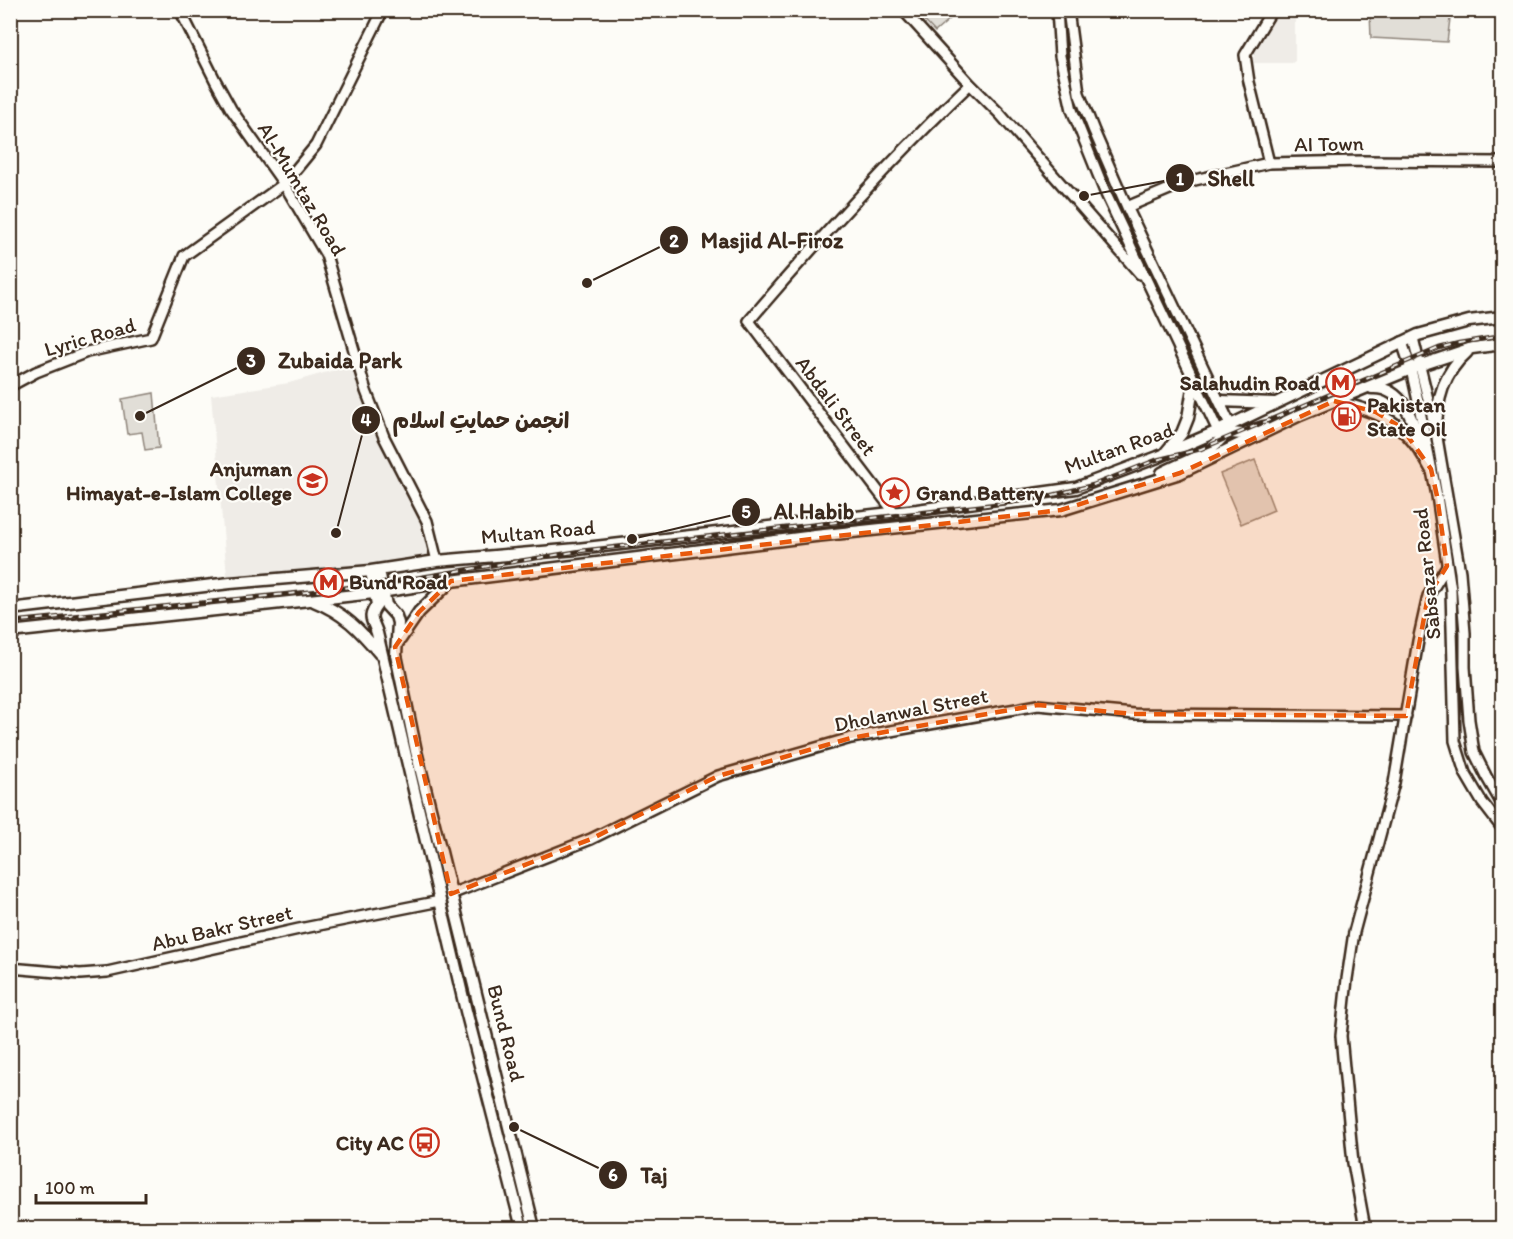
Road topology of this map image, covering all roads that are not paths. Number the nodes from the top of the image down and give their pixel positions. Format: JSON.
{"nodes":[{"id":1,"x":180,"y":10,"type":"edge"},
{"id":2,"x":383,"y":10,"type":"edge"},
{"id":3,"x":903,"y":10,"type":"edge"},
{"id":4,"x":1057,"y":10,"type":"edge"},
{"id":5,"x":1068,"y":10,"type":"edge"},
{"id":6,"x":1272,"y":10,"type":"edge"},
{"id":7,"x":970,"y":84,"type":"junction"},
{"id":8,"x":1503,"y":162,"type":"edge"},
{"id":9,"x":1269,"y":163,"type":"junction"},
{"id":10,"x":284,"y":184,"type":"junction"},
{"id":11,"x":1126,"y":207,"type":"junction"},
{"id":12,"x":1146,"y":279,"type":"junction"},
{"id":13,"x":1503,"y":316,"type":"edge"},
{"id":14,"x":1413,"y":338,"type":"junction"},
{"id":15,"x":1402,"y":342,"type":"junction"},
{"id":16,"x":1503,"y":344,"type":"edge"},
{"id":17,"x":1472,"y":348,"type":"junction"},
{"id":18,"x":1416,"y":367,"type":"junction"},
{"id":19,"x":1194,"y":382,"type":"junction"},
{"id":20,"x":10,"y":386,"type":"edge"},
{"id":21,"x":1366,"y":388,"type":"junction"},
{"id":22,"x":1220,"y":401,"type":"junction"},
{"id":23,"x":1334,"y":401,"type":"junction"},
{"id":24,"x":1278,"y":403,"type":"junction"},
{"id":25,"x":1300,"y":415,"type":"junction"},
{"id":26,"x":1225,"y":430,"type":"junction"},
{"id":27,"x":1436,"y":432,"type":"junction"},
{"id":28,"x":1420,"y":450,"type":"junction"},
{"id":29,"x":1164,"y":454,"type":"junction"},
{"id":30,"x":1431,"y":469,"type":"junction"},
{"id":31,"x":1137,"y":486,"type":"junction"},
{"id":32,"x":894,"y":512,"type":"junction"},
{"id":33,"x":437,"y":561,"type":"junction"},
{"id":34,"x":1447,"y":566,"type":"junction"},
{"id":35,"x":375,"y":571,"type":"junction"},
{"id":36,"x":451,"y":581,"type":"junction"},
{"id":37,"x":1461,"y":585,"type":"junction"},
{"id":38,"x":1451,"y":590,"type":"junction"},
{"id":39,"x":379,"y":593,"type":"junction"},
{"id":40,"x":311,"y":600,"type":"junction"},
{"id":41,"x":10,"y":609,"type":"edge"},
{"id":42,"x":10,"y":632,"type":"edge"},
{"id":43,"x":395,"y":647,"type":"junction"},
{"id":44,"x":382,"y":656,"type":"junction"},
{"id":45,"x":1406,"y":716,"type":"junction"},
{"id":46,"x":1503,"y":804,"type":"edge"},
{"id":47,"x":1503,"y":828,"type":"edge"},
{"id":48,"x":444,"y":864,"type":"junction"},
{"id":49,"x":432,"y":867,"type":"junction"},
{"id":50,"x":451,"y":894,"type":"junction"},
{"id":51,"x":440,"y":901,"type":"junction"},
{"id":52,"x":10,"y":968,"type":"edge"},
{"id":53,"x":522,"y":1228,"type":"edge"},
{"id":54,"x":534,"y":1228,"type":"edge"},
{"id":55,"x":1365,"y":1228,"type":"edge"}],
"edges":[{"from":1,"to":10,"type":"street","name":"Al-Mumtaz Road"},
{"from":2,"to":10,"type":"street"},
{"from":3,"to":7,"type":"street"},
{"from":4,"to":12,"type":"street"},
{"from":5,"to":11,"type":"street"},
{"from":6,"to":9,"type":"street"},
{"from":7,"to":12,"type":"street"},
{"from":7,"to":32,"type":"street","name":"Abdali Street"},
{"from":8,"to":9,"type":"street","name":"AI Town"},
{"from":9,"to":11,"type":"street","name":"AI Town"},
{"from":10,"to":20,"type":"street","name":"Lyric Road"},
{"from":10,"to":33,"type":"street","name":"Al-Mumtaz Road"},
{"from":11,"to":22,"type":"street"},
{"from":12,"to":19,"type":"street"},
{"from":13,"to":14,"type":"main road","name":"Multan Road"},
{"from":14,"to":15,"type":"main road","name":"Multan Road"},
{"from":14,"to":18,"type":"street","name":"Sabsazar Road"},
{"from":15,"to":18,"type":"street","name":"Sabsazar Road"},
{"from":15,"to":24,"type":"main road","name":"Multan Road"},
{"from":16,"to":17,"type":"main road","name":"Multan Road"},
{"from":17,"to":18,"type":"main road","name":"Multan Road"},
{"from":17,"to":27,"type":"main road"},
{"from":18,"to":21,"type":"main road","name":"Multan Road"},
{"from":18,"to":27,"type":"street","name":"Sabsazar Road"},
{"from":18,"to":30,"type":"street","name":"Sabsazar Road"},
{"from":19,"to":26,"type":"street"},
{"from":19,"to":29,"type":"main road"},
{"from":21,"to":23,"type":"main road","name":"Multan Road"},
{"from":21,"to":28,"type":"main road"},
{"from":22,"to":24,"type":"main road"},
{"from":22,"to":26,"type":"street"},
{"from":23,"to":25,"type":"main road","name":"Multan Road"},
{"from":23,"to":28,"type":"main road"},
{"from":24,"to":26,"type":"main road","name":"Multan Road"},
{"from":25,"to":26,"type":"main road"},
{"from":25,"to":31,"type":"main road","name":"Multan Road"},
{"from":26,"to":29,"type":"main road","name":"Multan Road"},
{"from":26,"to":31,"type":"main road"},
{"from":27,"to":37,"type":"street","name":"Sabsazar Road"},
{"from":28,"to":30,"type":"main road"},
{"from":29,"to":32,"type":"main road","name":"Multan Road"},
{"from":30,"to":34,"type":"street","name":"Sabsazar Road"},
{"from":31,"to":36,"type":"main road","name":"Multan Road"},
{"from":32,"to":33,"type":"main road","name":"Multan Road"},
{"from":33,"to":35,"type":"main road","name":"Multan Road"},
{"from":34,"to":38,"type":"street","name":"Sabsazar Road"},
{"from":34,"to":45,"type":"street"},
{"from":35,"to":39,"type":"main road","name":"Bund Road"},
{"from":35,"to":41,"type":"main road","name":"Multan Road"},
{"from":36,"to":39,"type":"main road","name":"Multan Road"},
{"from":36,"to":43,"type":"main road"},
{"from":37,"to":38,"type":"street"},
{"from":37,"to":46,"type":"street","name":"Sabsazar Road"},
{"from":38,"to":47,"type":"street","name":"Sabsazar Road"},
{"from":39,"to":40,"type":"main road","name":"Multan Road"},
{"from":39,"to":43,"type":"main road","name":"Bund Road"},
{"from":39,"to":44,"type":"main road","name":"Bund Road"},
{"from":40,"to":42,"type":"main road","name":"Multan Road"},
{"from":40,"to":44,"type":"main road"},
{"from":43,"to":48,"type":"main road","name":"Bund Road"},
{"from":44,"to":49,"type":"main road","name":"Bund Road"},
{"from":45,"to":50,"type":"street","name":"Dholanwal Street"},
{"from":45,"to":55,"type":"street"},
{"from":48,"to":49,"type":"main road"},
{"from":48,"to":50,"type":"main road","name":"Bund Road"},
{"from":49,"to":51,"type":"main road","name":"Bund Road"},
{"from":50,"to":54,"type":"main road","name":"Bund Road"},
{"from":51,"to":52,"type":"street","name":"Abu Bakr Street"},
{"from":51,"to":53,"type":"main road","name":"Bund Road"}]}
